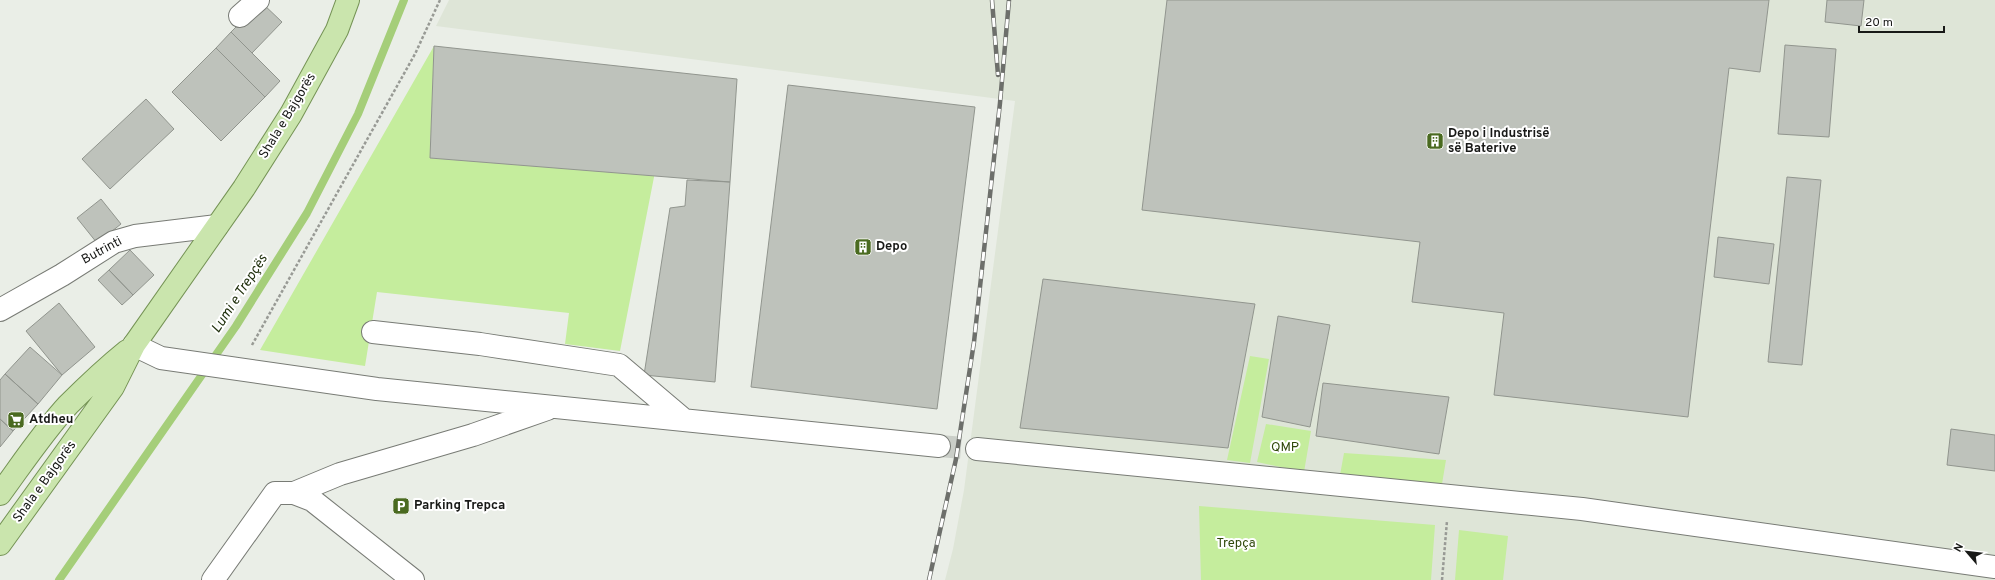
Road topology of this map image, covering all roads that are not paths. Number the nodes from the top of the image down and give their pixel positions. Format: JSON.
{"nodes":[{"id":1,"x":258,"y":0,"type":"edge"},
{"id":2,"x":348,"y":0,"type":"edge"},
{"id":3,"x":240,"y":16,"type":"dead end"},
{"id":4,"x":217,"y":226,"type":"junction"},
{"id":5,"x":0,"y":310,"type":"edge"},
{"id":6,"x":373,"y":332,"type":"dead end"},
{"id":7,"x":134,"y":345,"type":"junction"},
{"id":8,"x":552,"y":407,"type":"junction"},
{"id":9,"x":684,"y":420,"type":"junction"},
{"id":10,"x":939,"y":446,"type":"tunnel mouth"},
{"id":11,"x":977,"y":449,"type":"tunnel mouth"},
{"id":12,"x":0,"y":494,"type":"edge"},
{"id":13,"x":294,"y":494,"type":"junction"},
{"id":14,"x":0,"y":544,"type":"edge"},
{"id":15,"x":1995,"y":567,"type":"edge"},
{"id":16,"x":213,"y":580,"type":"edge"},
{"id":17,"x":413,"y":580,"type":"edge"}],
"edges":[{"from":1,"to":3,"type":"street"},
{"from":2,"to":4,"type":"main road","name":"Shala e Bajgorës"},
{"from":4,"to":5,"type":"street","name":"Butrinti"},
{"from":4,"to":7,"type":"main road","name":"Shala e Bajgorës"},
{"from":6,"to":9,"type":"street"},
{"from":7,"to":8,"type":"street"},
{"from":7,"to":12,"type":"main road"},
{"from":7,"to":14,"type":"main road","name":"Shala e Bajgorës"},
{"from":8,"to":9,"type":"street"},
{"from":8,"to":13,"type":"street"},
{"from":9,"to":10,"type":"street"},
{"from":11,"to":15,"type":"street"},
{"from":13,"to":16,"type":"street"},
{"from":13,"to":17,"type":"street"}]}
